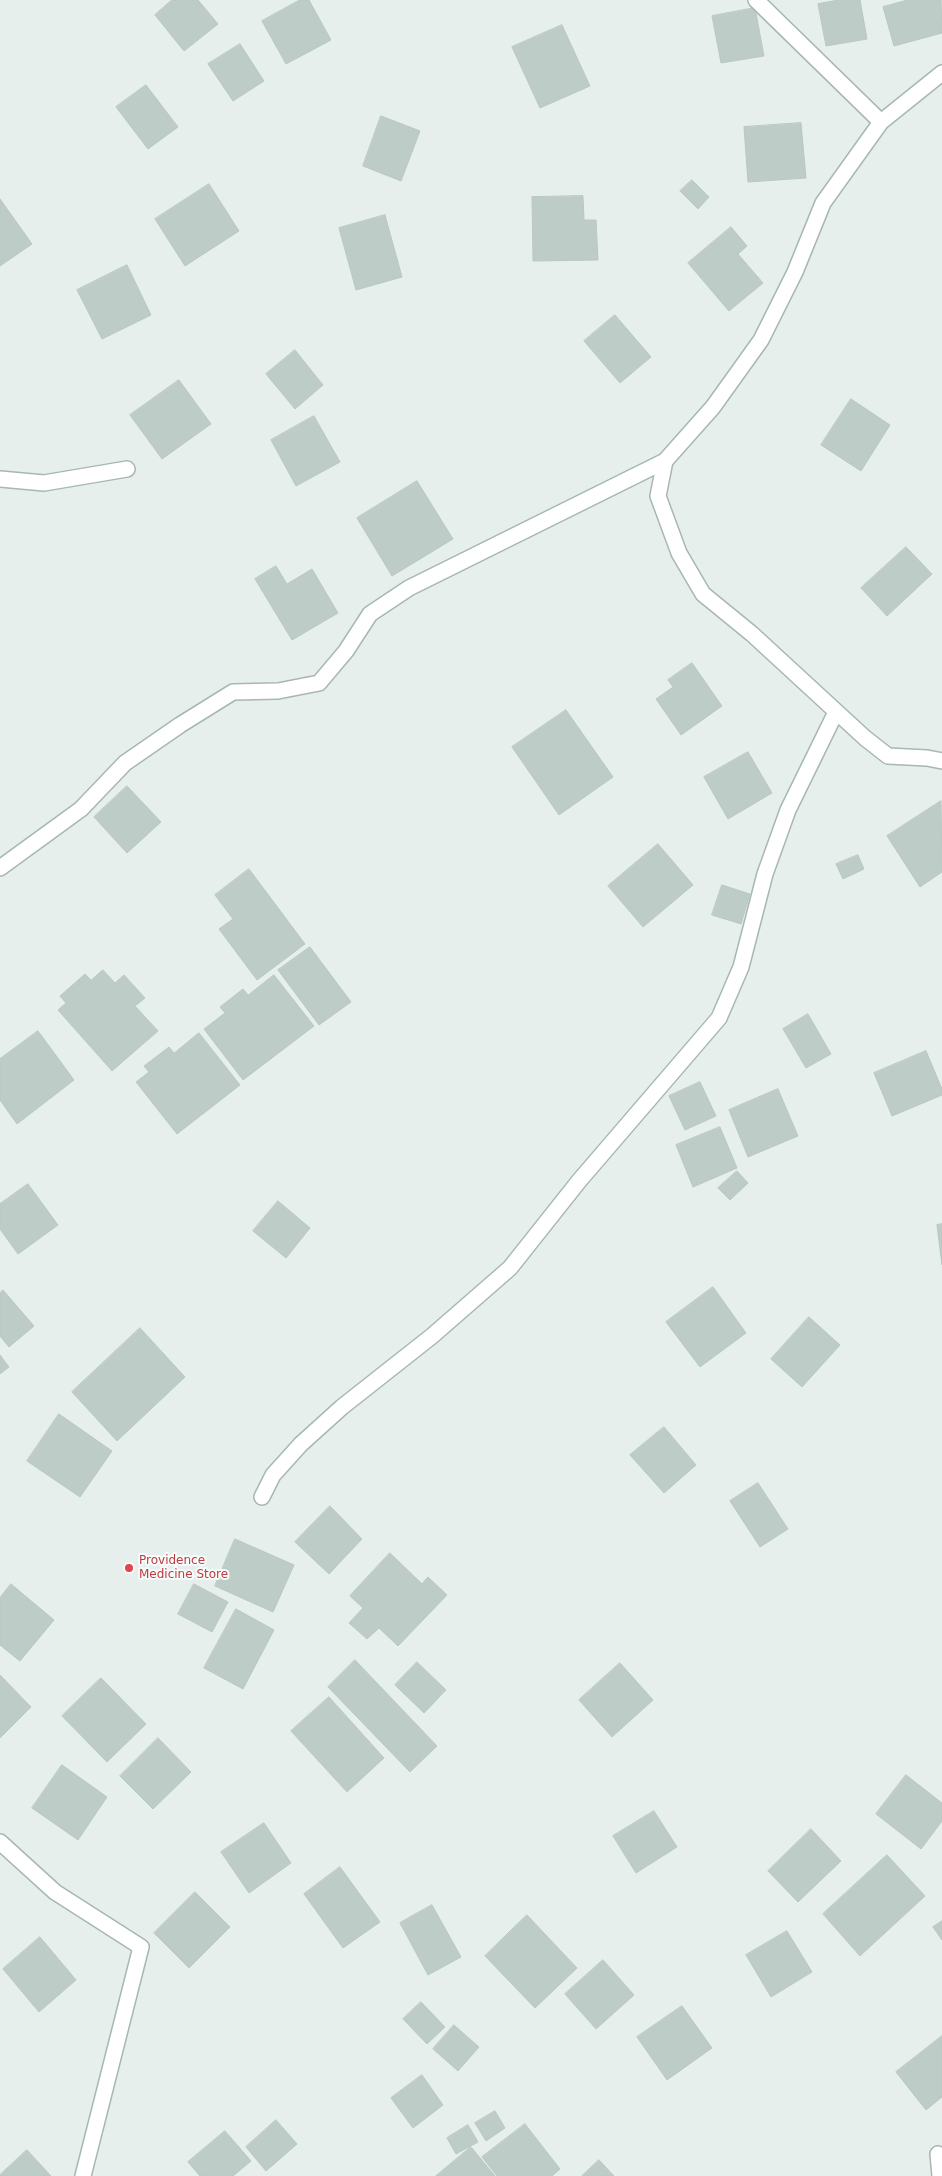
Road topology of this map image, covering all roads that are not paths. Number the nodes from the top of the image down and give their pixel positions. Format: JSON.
{"nodes":[{"id":1,"x":756,"y":0,"type":"edge"},
{"id":2,"x":942,"y":73,"type":"edge"},
{"id":3,"x":881,"y":122,"type":"junction"},
{"id":4,"x":665,"y":461,"type":"junction"},
{"id":5,"x":127,"y":469,"type":"dead end"},
{"id":6,"x":0,"y":479,"type":"edge"},
{"id":7,"x":836,"y":712,"type":"junction"},
{"id":8,"x":942,"y":761,"type":"edge"},
{"id":9,"x":0,"y":868,"type":"edge"},
{"id":10,"x":262,"y":1497,"type":"dead end"},
{"id":11,"x":0,"y":1842,"type":"edge"},
{"id":12,"x":938,"y":2154,"type":"dead end"},
{"id":13,"x":83,"y":2176,"type":"edge"},
{"id":14,"x":940,"y":2176,"type":"edge"}],
"edges":[{"from":1,"to":3,"type":"street"},
{"from":2,"to":3,"type":"street"},
{"from":3,"to":4,"type":"street"},
{"from":4,"to":7,"type":"street"},
{"from":4,"to":9,"type":"street"},
{"from":5,"to":6,"type":"street"},
{"from":7,"to":8,"type":"street"},
{"from":7,"to":10,"type":"street"},
{"from":11,"to":13,"type":"street"},
{"from":12,"to":14,"type":"street"}]}
